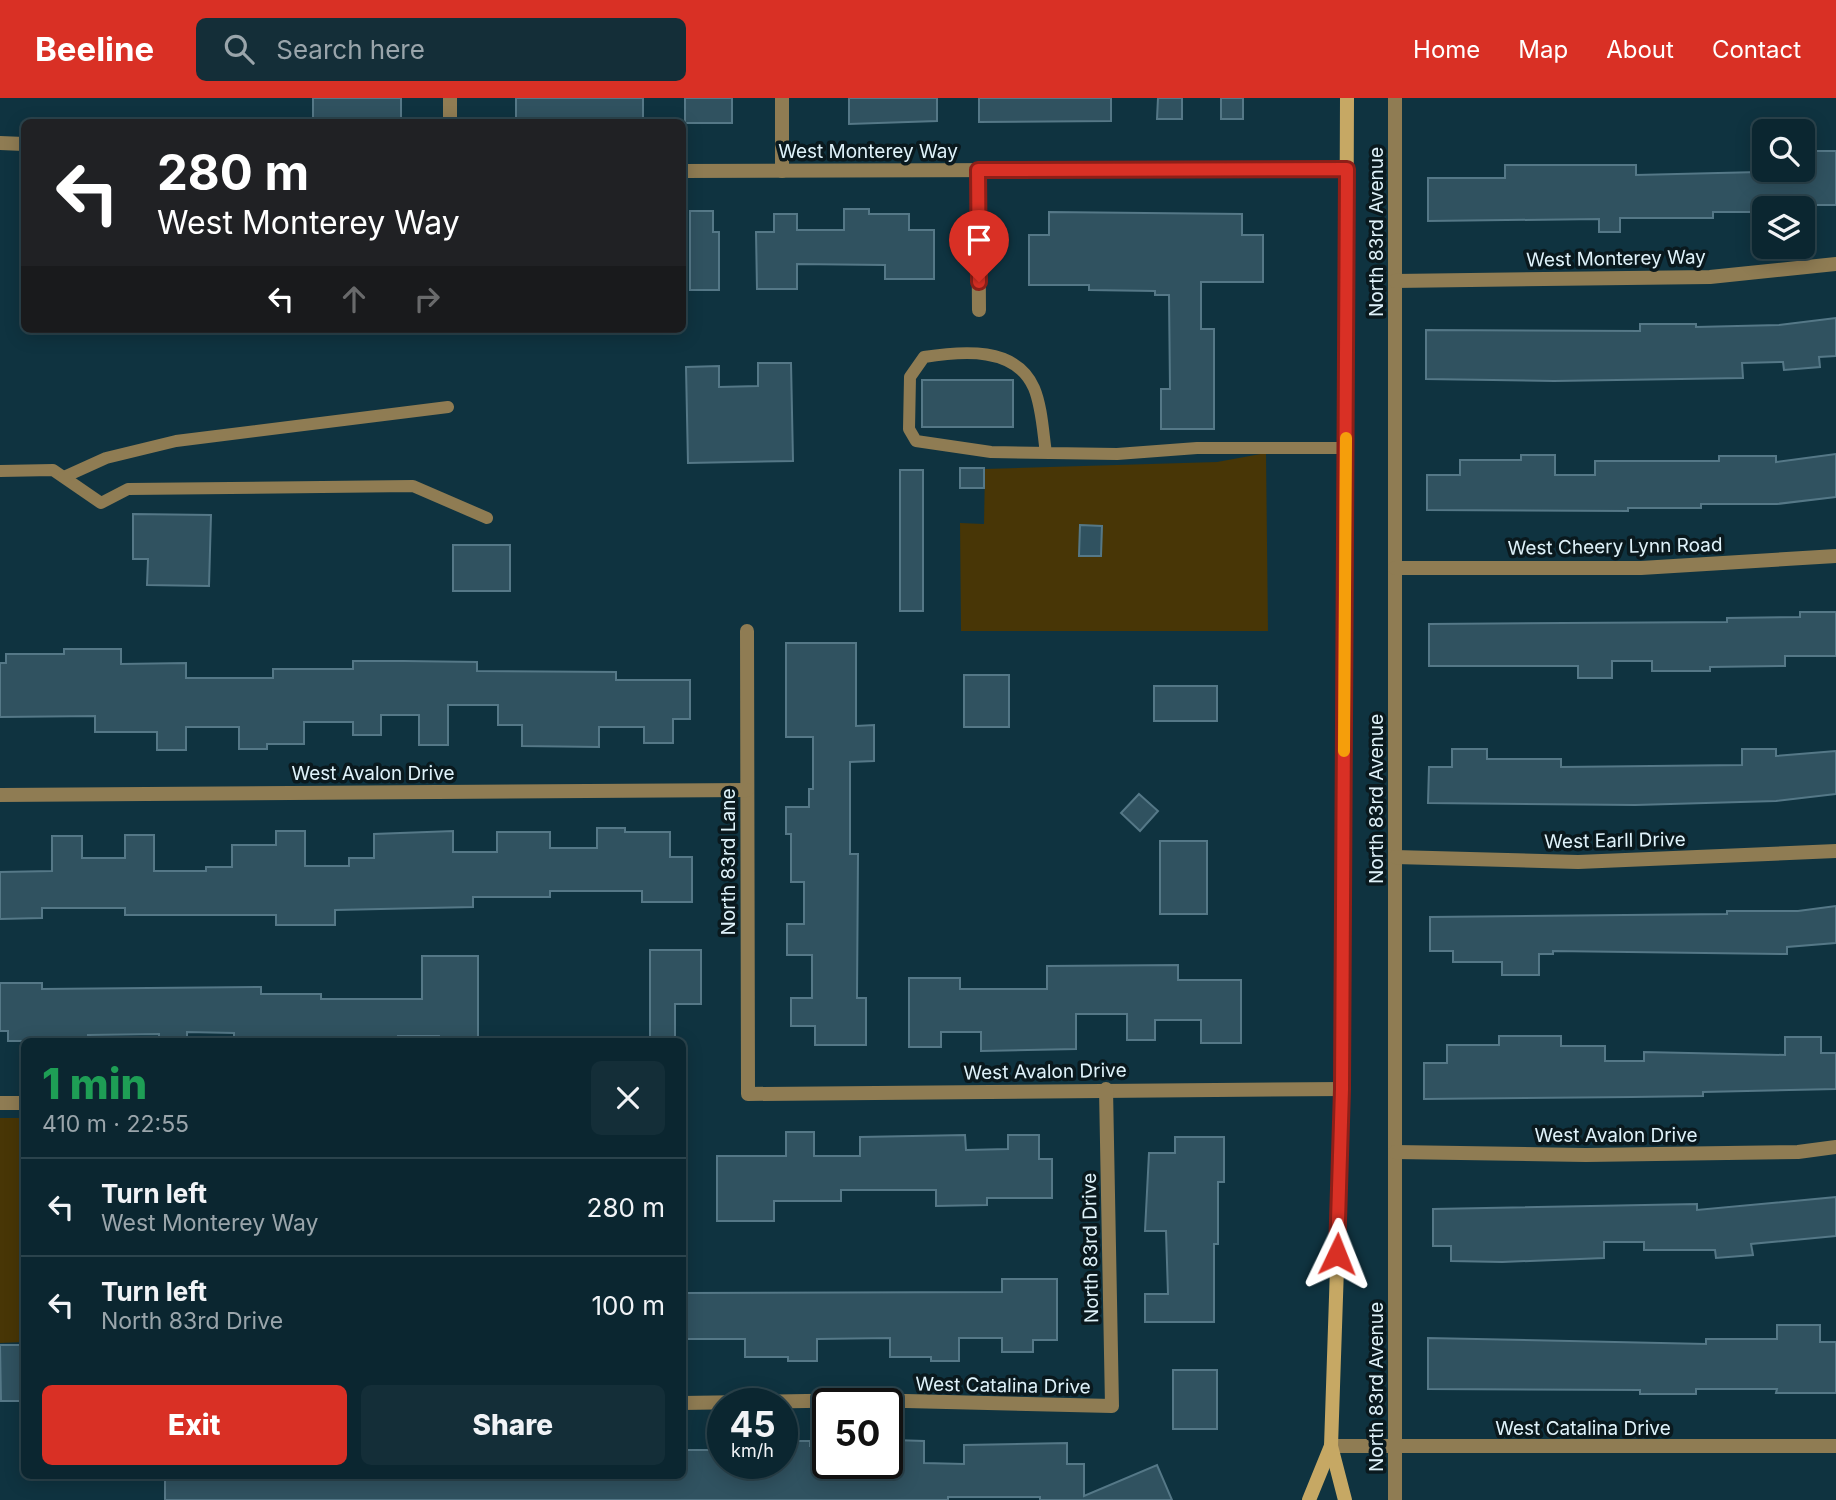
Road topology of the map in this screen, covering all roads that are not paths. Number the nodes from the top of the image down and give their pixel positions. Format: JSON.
{"nodes":[{"id":1,"x":450,"y":98,"type":"edge"},
{"id":2,"x":782,"y":98,"type":"edge"},
{"id":3,"x":1347,"y":98,"type":"edge"},
{"id":4,"x":1395,"y":98,"type":"edge"},
{"id":5,"x":450,"y":119,"type":"edge"},
{"id":6,"x":0,"y":143,"type":"edge"},
{"id":7,"x":21,"y":144,"type":"edge"},
{"id":8,"x":1347,"y":169,"type":"junction"},
{"id":9,"x":978,"y":170,"type":"junction"},
{"id":10,"x":782,"y":171,"type":"junction"},
{"id":11,"x":686,"y":172,"type":"edge"},
{"id":12,"x":1836,"y":264,"type":"edge"},
{"id":13,"x":1395,"y":281,"type":"junction"},
{"id":14,"x":979,"y":310,"type":"dead end"},
{"id":15,"x":448,"y":407,"type":"dead end"},
{"id":16,"x":1346,"y":448,"type":"junction"},
{"id":17,"x":1046,"y":453,"type":"junction"},
{"id":18,"x":0,"y":471,"type":"edge"},
{"id":19,"x":64,"y":477,"type":"junction"},
{"id":20,"x":487,"y":518,"type":"dead end"},
{"id":21,"x":1836,"y":556,"type":"edge"},
{"id":22,"x":1395,"y":568,"type":"junction"},
{"id":23,"x":747,"y":631,"type":"dead end"},
{"id":24,"x":747,"y":790,"type":"junction"},
{"id":25,"x":0,"y":795,"type":"edge"},
{"id":26,"x":1836,"y":851,"type":"edge"},
{"id":27,"x":1395,"y":857,"type":"junction"},
{"id":28,"x":1106,"y":1089,"type":"junction"},
{"id":29,"x":1342,"y":1089,"type":"junction"},
{"id":30,"x":748,"y":1094,"type":"joint"},
{"id":31,"x":0,"y":1103,"type":"edge"},
{"id":32,"x":21,"y":1103,"type":"edge"},
{"id":33,"x":1836,"y":1147,"type":"edge"},
{"id":34,"x":1395,"y":1152,"type":"junction"},
{"id":35,"x":686,"y":1403,"type":"edge"},
{"id":36,"x":1112,"y":1406,"type":"joint"},
{"id":37,"x":1836,"y":1446,"type":"edge"},
{"id":38,"x":1331,"y":1447,"type":"junction"},
{"id":39,"x":1395,"y":1448,"type":"junction"},
{"id":40,"x":1309,"y":1500,"type":"edge"},
{"id":41,"x":1345,"y":1500,"type":"edge"},
{"id":42,"x":1395,"y":1500,"type":"edge"}],
"edges":[{"from":1,"to":5,"type":"street"},
{"from":2,"to":10,"type":"street"},
{"from":3,"to":8,"type":"main road","name":"North 83rd Avenue"},
{"from":4,"to":13,"type":"street","name":"North 83rd Avenue"},
{"from":6,"to":7,"type":"street"},
{"from":8,"to":9,"type":"street","name":"West Monterey Way"},
{"from":8,"to":16,"type":"main road","name":"North 83rd Avenue"},
{"from":9,"to":10,"type":"street","name":"West Monterey Way"},
{"from":9,"to":14,"type":"street"},
{"from":10,"to":11,"type":"street","name":"West Monterey Way"},
{"from":12,"to":13,"type":"street","name":"West Monterey Way"},
{"from":13,"to":22,"type":"street","name":"North 83rd Avenue"},
{"from":15,"to":19,"type":"lane"},
{"from":16,"to":17,"type":"lane"},
{"from":16,"to":29,"type":"main road","name":"North 83rd Avenue"},
{"from":17,"to":17,"type":"lane"},
{"from":18,"to":19,"type":"lane"},
{"from":19,"to":20,"type":"lane"},
{"from":21,"to":22,"type":"street","name":"West Cheery Lynn Road"},
{"from":22,"to":27,"type":"street","name":"North 83rd Avenue"},
{"from":23,"to":24,"type":"street","name":"North 83rd Lane"},
{"from":24,"to":25,"type":"street","name":"West Avalon Drive"},
{"from":24,"to":30,"type":"street","name":"North 83rd Lane"},
{"from":26,"to":27,"type":"street","name":"West Earll Drive"},
{"from":27,"to":34,"type":"street","name":"North 83rd Avenue"},
{"from":28,"to":29,"type":"street","name":"West Avalon Drive"},
{"from":28,"to":30,"type":"street","name":"West Avalon Drive"},
{"from":28,"to":36,"type":"street","name":"North 83rd Drive"},
{"from":29,"to":38,"type":"main road","name":"North 83rd Avenue"},
{"from":31,"to":32,"type":"street"},
{"from":33,"to":34,"type":"street","name":"West Avalon Drive"},
{"from":34,"to":39,"type":"street","name":"North 83rd Avenue"},
{"from":35,"to":36,"type":"street","name":"West Catalina Drive"},
{"from":37,"to":39,"type":"street","name":"West Catalina Drive"},
{"from":38,"to":39,"type":"street","name":"West Catalina Drive"},
{"from":38,"to":40,"type":"main road","name":"North 83rd Avenue"},
{"from":38,"to":41,"type":"main road","name":"North 83rd Avenue"},
{"from":39,"to":42,"type":"street","name":"North 83rd Avenue"}]}
